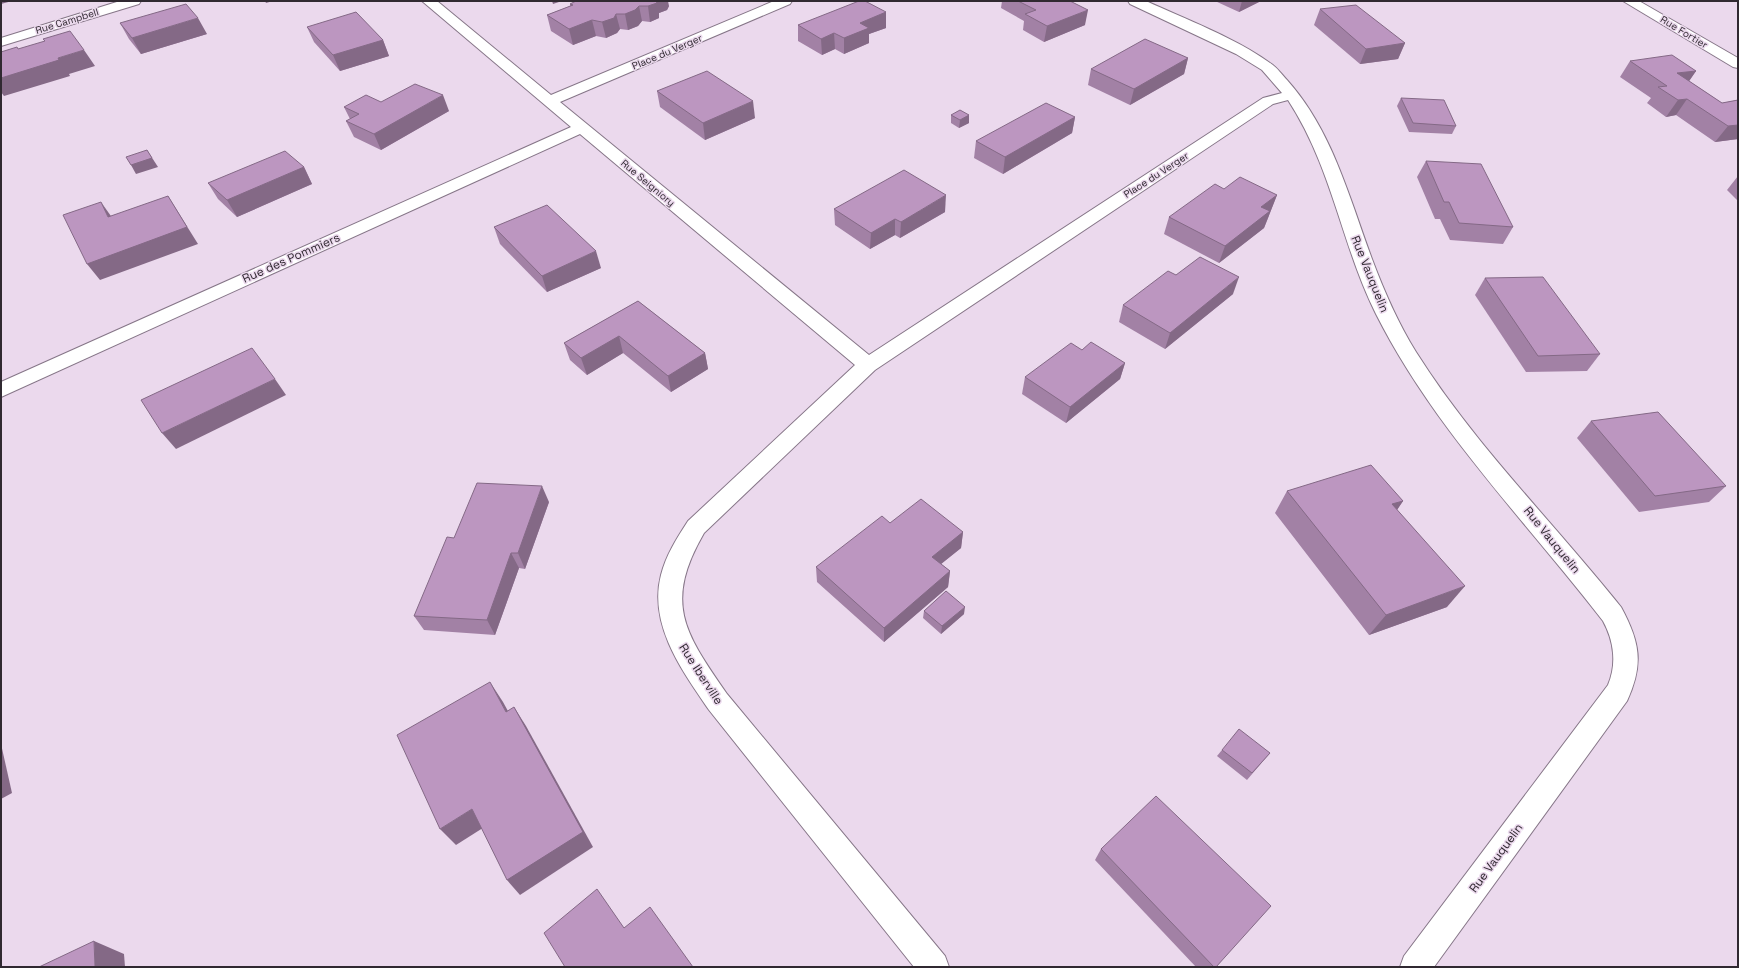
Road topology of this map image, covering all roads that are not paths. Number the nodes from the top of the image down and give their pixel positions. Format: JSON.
{"nodes":[{"id":1,"x":134,"y":1,"type":"edge"},
{"id":2,"x":429,"y":1,"type":"edge"},
{"id":3,"x":785,"y":1,"type":"edge"},
{"id":4,"x":1135,"y":1,"type":"edge"},
{"id":5,"x":1630,"y":1,"type":"edge"},
{"id":6,"x":1,"y":42,"type":"edge"},
{"id":7,"x":1738,"y":64,"type":"edge"},
{"id":8,"x":1292,"y":95,"type":"junction"},
{"id":9,"x":549,"y":101,"type":"junction"},
{"id":10,"x":581,"y":128,"type":"junction"},
{"id":11,"x":868,"y":365,"type":"junction"},
{"id":12,"x":1,"y":390,"type":"edge"},
{"id":13,"x":934,"y":967,"type":"edge"},
{"id":14,"x":1415,"y":967,"type":"edge"}],
"edges":[{"from":1,"to":6,"type":"street","name":"Rue Campbell"},
{"from":2,"to":9,"type":"street","name":"Rue Seigniory"},
{"from":3,"to":9,"type":"street","name":"Place du Verger"},
{"from":4,"to":8,"type":"street"},
{"from":5,"to":7,"type":"street","name":"Rue Fortier"},
{"from":8,"to":11,"type":"street","name":"Place du Verger"},
{"from":8,"to":14,"type":"street","name":"Rue Vauquelin"},
{"from":9,"to":10,"type":"street","name":"Rue Seigniory"},
{"from":10,"to":11,"type":"street","name":"Rue Seigniory"},
{"from":10,"to":12,"type":"street","name":"Rue des Pommiers"},
{"from":11,"to":13,"type":"street","name":"Rue Iberville"}]}
